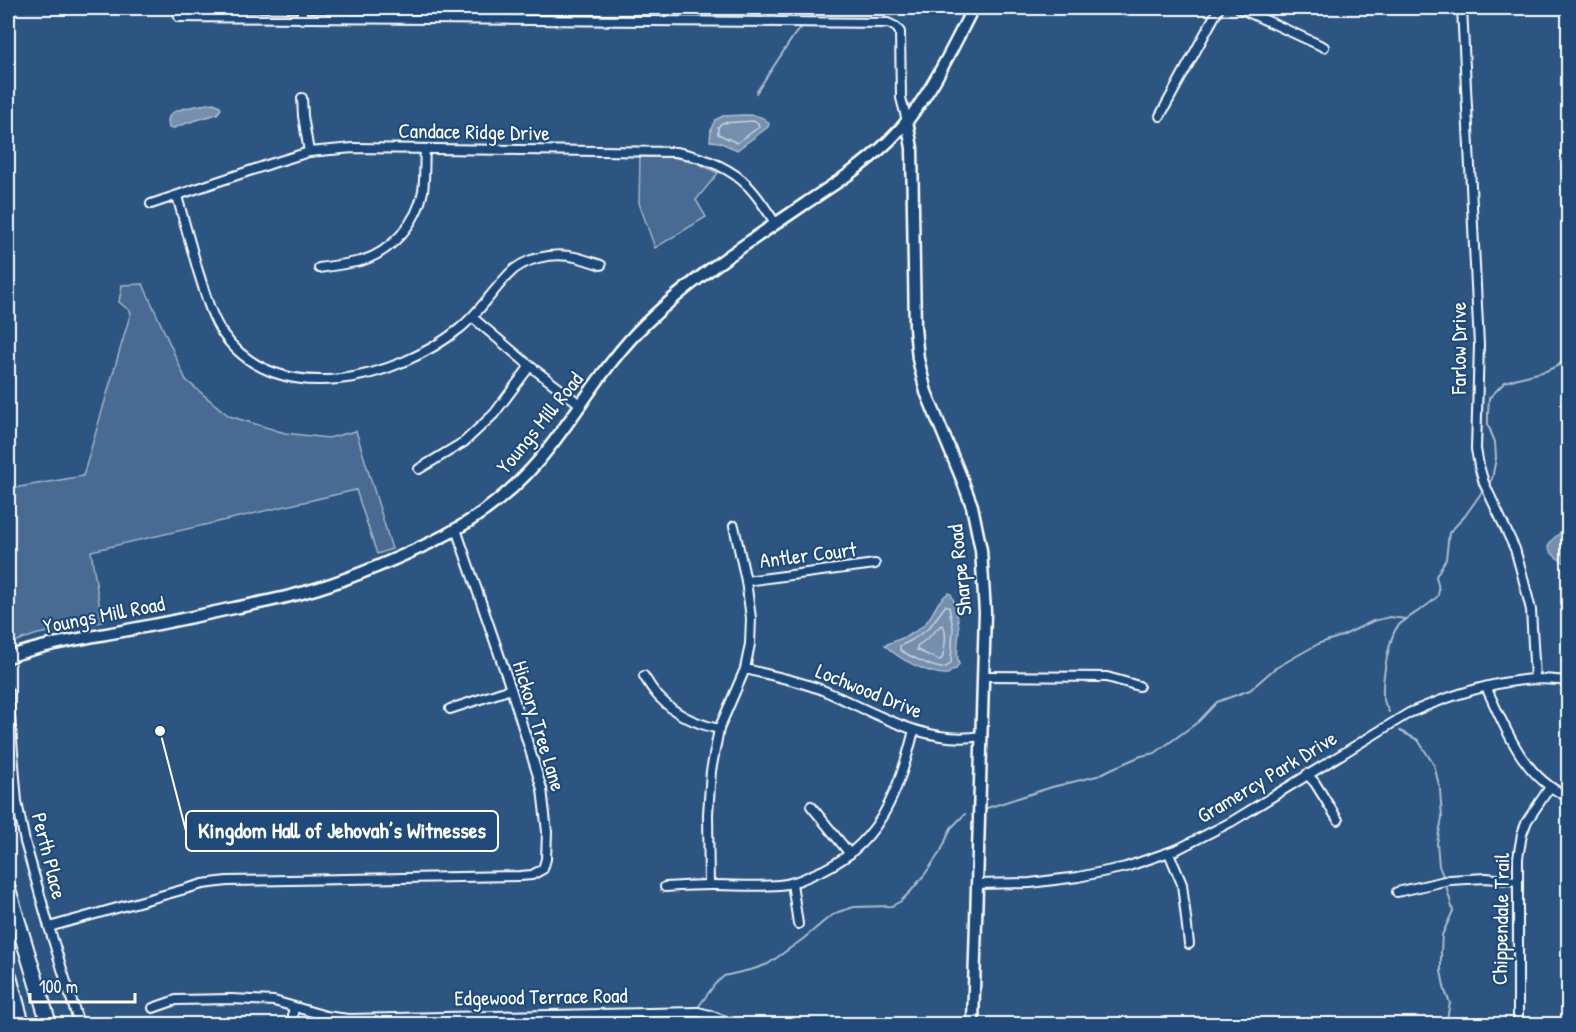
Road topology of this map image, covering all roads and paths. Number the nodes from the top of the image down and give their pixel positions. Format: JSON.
{"nodes":[{"id":1,"x":302,"y":8,"type":"edge"},
{"id":2,"x":973,"y":8,"type":"edge"},
{"id":3,"x":1219,"y":8,"type":"edge"},
{"id":4,"x":1239,"y":8,"type":"edge"},
{"id":5,"x":1462,"y":8,"type":"edge"},
{"id":6,"x":179,"y":17,"type":"dead end"},
{"id":7,"x":302,"y":19,"type":"junction"},
{"id":8,"x":1324,"y":47,"type":"dead end"},
{"id":9,"x":302,"y":98,"type":"dead end"},
{"id":10,"x":1160,"y":116,"type":"dead end"},
{"id":11,"x":907,"y":121,"type":"junction"},
{"id":12,"x":425,"y":150,"type":"junction"},
{"id":13,"x":309,"y":152,"type":"junction"},
{"id":14,"x":177,"y":196,"type":"junction"},
{"id":15,"x":151,"y":204,"type":"dead end"},
{"id":16,"x":776,"y":224,"type":"junction"},
{"id":17,"x":601,"y":265,"type":"dead end"},
{"id":18,"x":319,"y":268,"type":"dead end"},
{"id":19,"x":472,"y":317,"type":"junction"},
{"id":20,"x":530,"y":366,"type":"junction"},
{"id":21,"x":581,"y":405,"type":"junction"},
{"id":22,"x":419,"y":469,"type":"dead end"},
{"id":23,"x":734,"y":526,"type":"dead end"},
{"id":24,"x":456,"y":530,"type":"junction"},
{"id":25,"x":875,"y":564,"type":"dead end"},
{"id":26,"x":746,"y":581,"type":"junction"},
{"id":27,"x":8,"y":657,"type":"edge"},
{"id":28,"x":745,"y":669,"type":"junction"},
{"id":29,"x":644,"y":676,"type":"dead end"},
{"id":30,"x":983,"y":676,"type":"junction"},
{"id":31,"x":1535,"y":679,"type":"junction"},
{"id":32,"x":1569,"y":681,"type":"edge"},
{"id":33,"x":1139,"y":686,"type":"dead end"},
{"id":34,"x":1486,"y":687,"type":"junction"},
{"id":35,"x":511,"y":689,"type":"junction"},
{"id":36,"x":8,"y":692,"type":"edge"},
{"id":37,"x":450,"y":709,"type":"dead end"},
{"id":38,"x":719,"y":729,"type":"junction"},
{"id":39,"x":914,"y":730,"type":"junction"},
{"id":40,"x":981,"y":736,"type":"junction"},
{"id":41,"x":1307,"y":774,"type":"junction"},
{"id":42,"x":1550,"y":787,"type":"junction"},
{"id":43,"x":1569,"y":796,"type":"edge"},
{"id":44,"x":811,"y":806,"type":"dead end"},
{"id":45,"x":1338,"y":820,"type":"dead end"},
{"id":46,"x":1169,"y":853,"type":"junction"},
{"id":47,"x":849,"y":854,"type":"junction"},
{"id":48,"x":1517,"y":881,"type":"junction"},
{"id":49,"x":792,"y":883,"type":"junction"},
{"id":50,"x":976,"y":884,"type":"junction"},
{"id":51,"x":709,"y":885,"type":"junction"},
{"id":52,"x":665,"y":887,"type":"dead end"},
{"id":53,"x":8,"y":889,"type":"edge"},
{"id":54,"x":1397,"y":892,"type":"dead end"},
{"id":55,"x":798,"y":924,"type":"dead end"},
{"id":56,"x":49,"y":927,"type":"junction"},
{"id":57,"x":1189,"y":944,"type":"dead end"},
{"id":58,"x":8,"y":974,"type":"edge"},
{"id":59,"x":293,"y":1007,"type":"junction"},
{"id":60,"x":153,"y":1008,"type":"dead end"},
{"id":61,"x":22,"y":1024,"type":"edge"},
{"id":62,"x":49,"y":1024,"type":"edge"},
{"id":63,"x":80,"y":1024,"type":"edge"},
{"id":64,"x":293,"y":1024,"type":"edge"},
{"id":65,"x":733,"y":1024,"type":"edge"},
{"id":66,"x":973,"y":1024,"type":"edge"},
{"id":67,"x":1518,"y":1024,"type":"edge"}],
"edges":[{"from":1,"to":7,"type":"street"},
{"from":2,"to":11,"type":"street","name":"Youngs Mill Road"},
{"from":3,"to":10,"type":"street"},
{"from":4,"to":8,"type":"street"},
{"from":5,"to":31,"type":"street","name":"Farlow Drive"},
{"from":6,"to":7,"type":"street"},
{"from":7,"to":11,"type":"street"},
{"from":9,"to":13,"type":"street"},
{"from":11,"to":16,"type":"street","name":"Youngs Mill Road"},
{"from":11,"to":30,"type":"street","name":"Sharpe Road"},
{"from":12,"to":13,"type":"street","name":"Candace Ridge Drive"},
{"from":12,"to":16,"type":"street","name":"Candace Ridge Drive"},
{"from":12,"to":18,"type":"street"},
{"from":13,"to":14,"type":"street","name":"Candace Ridge Drive"},
{"from":14,"to":15,"type":"street","name":"Candace Ridge Drive"},
{"from":14,"to":19,"type":"street"},
{"from":16,"to":21,"type":"street","name":"Youngs Mill Road"},
{"from":17,"to":19,"type":"street"},
{"from":19,"to":20,"type":"street"},
{"from":20,"to":21,"type":"street"},
{"from":20,"to":22,"type":"street"},
{"from":21,"to":24,"type":"street","name":"Youngs Mill Road"},
{"from":23,"to":26,"type":"street"},
{"from":24,"to":27,"type":"street","name":"Youngs Mill Road"},
{"from":24,"to":35,"type":"street","name":"Hickory Tree Lane"},
{"from":25,"to":26,"type":"street","name":"Antler Court"},
{"from":26,"to":28,"type":"street"},
{"from":28,"to":38,"type":"street"},
{"from":28,"to":39,"type":"street","name":"Lochwood Drive"},
{"from":29,"to":38,"type":"street"},
{"from":30,"to":33,"type":"street"},
{"from":30,"to":40,"type":"street","name":"Sharpe Road"},
{"from":31,"to":32,"type":"street","name":"Gramercy Park Drive"},
{"from":31,"to":34,"type":"street","name":"Gramercy Park Drive"},
{"from":34,"to":41,"type":"street","name":"Gramercy Park Drive"},
{"from":34,"to":42,"type":"street"},
{"from":35,"to":37,"type":"street"},
{"from":35,"to":56,"type":"street","name":"Hickory Tree Lane"},
{"from":36,"to":56,"type":"street","name":"Perth Place"},
{"from":38,"to":51,"type":"street"},
{"from":39,"to":40,"type":"street","name":"Lochwood Drive"},
{"from":39,"to":47,"type":"street"},
{"from":40,"to":50,"type":"street","name":"Sharpe Road"},
{"from":41,"to":45,"type":"street"},
{"from":41,"to":46,"type":"street","name":"Gramercy Park Drive"},
{"from":42,"to":43,"type":"street"},
{"from":42,"to":48,"type":"street","name":"Chippendale Trail"},
{"from":44,"to":47,"type":"street"},
{"from":46,"to":50,"type":"street","name":"Gramercy Park Drive"},
{"from":46,"to":57,"type":"street"},
{"from":47,"to":49,"type":"street"},
{"from":48,"to":54,"type":"street"},
{"from":48,"to":67,"type":"street","name":"Chippendale Trail"},
{"from":49,"to":51,"type":"street"},
{"from":49,"to":55,"type":"street"},
{"from":50,"to":66,"type":"street","name":"Sharpe Road"},
{"from":51,"to":52,"type":"street"},
{"from":53,"to":62,"type":"highway"},
{"from":56,"to":63,"type":"street","name":"Perth Place"},
{"from":58,"to":61,"type":"highway"},
{"from":59,"to":60,"type":"street","name":"Edgewood Terrace Road"},
{"from":59,"to":64,"type":"street"},
{"from":59,"to":65,"type":"street","name":"Edgewood Terrace Road"}]}
